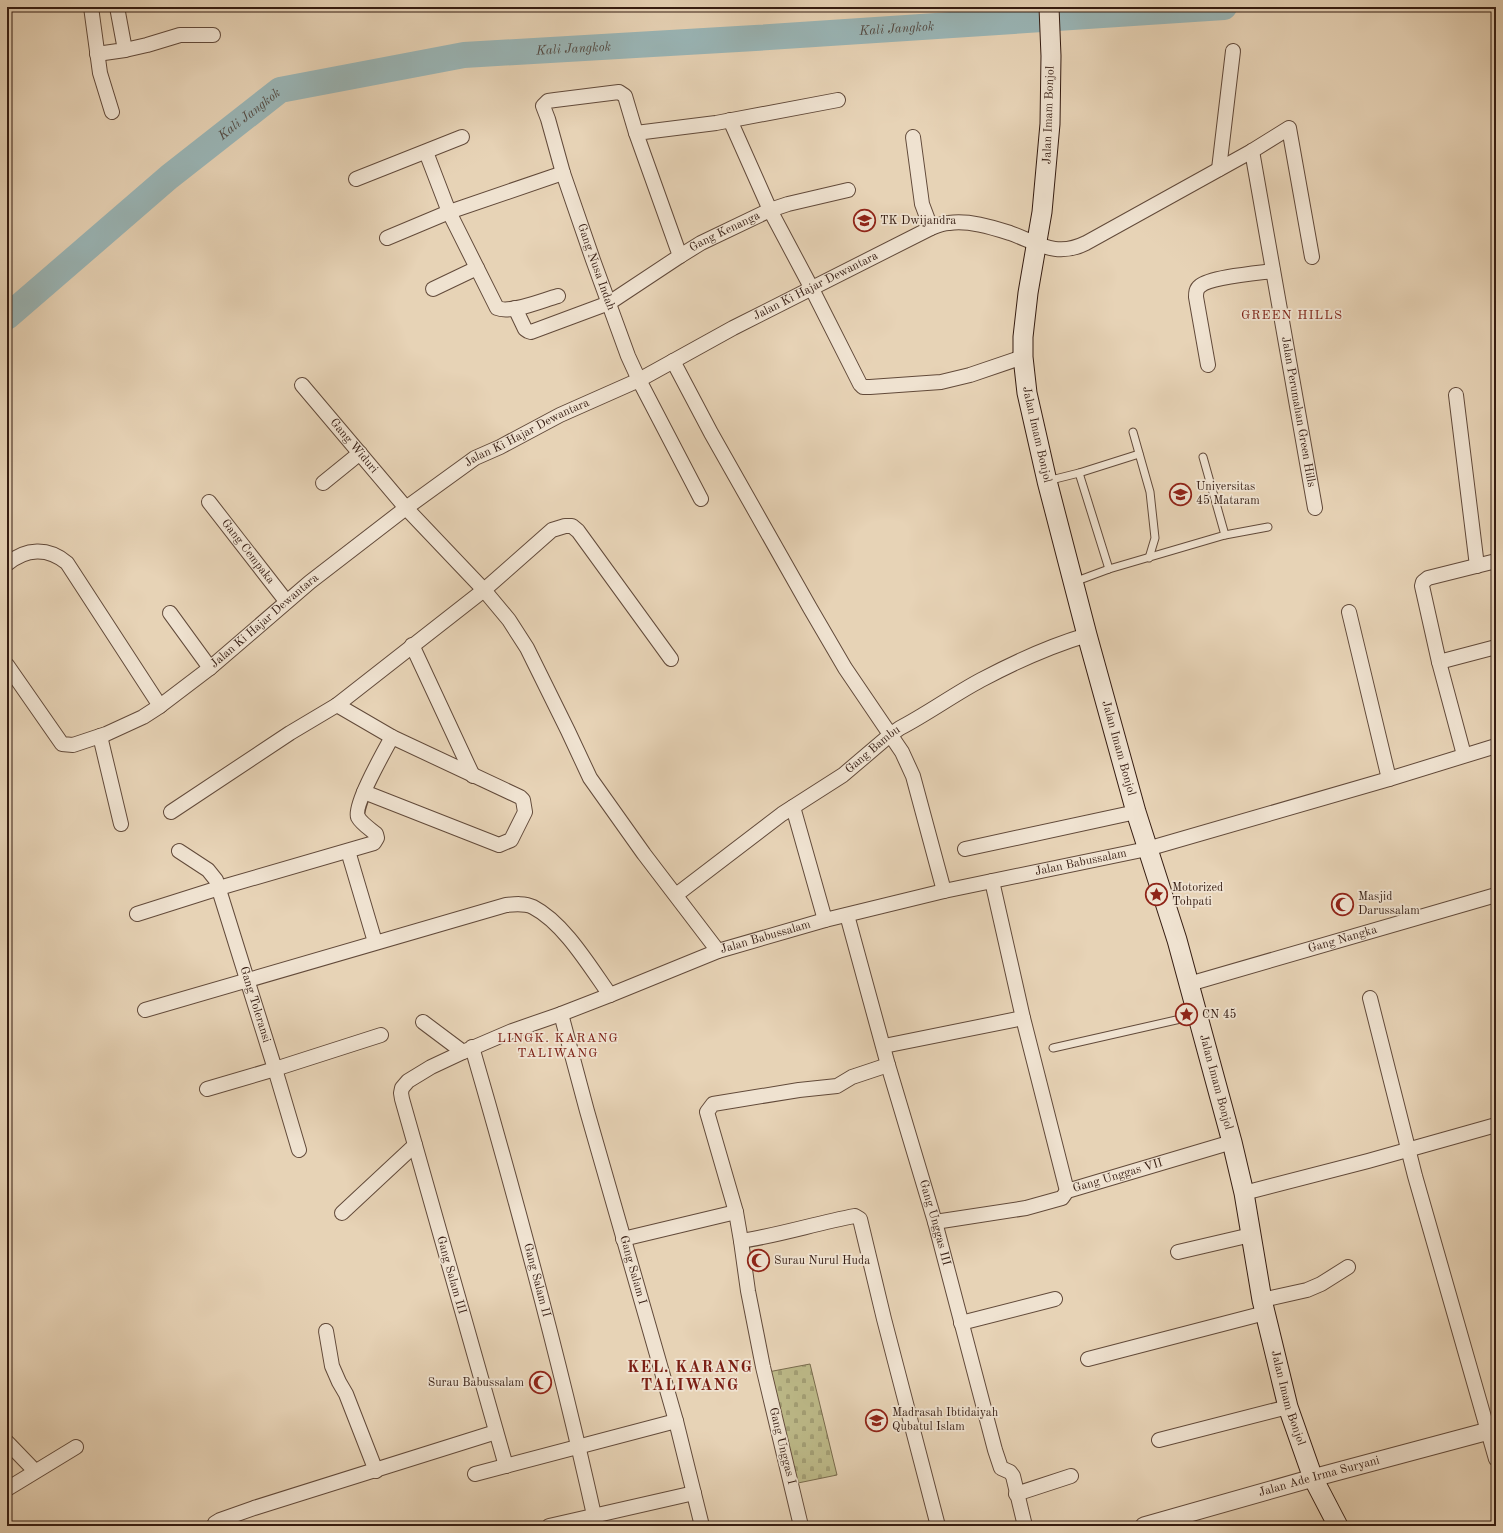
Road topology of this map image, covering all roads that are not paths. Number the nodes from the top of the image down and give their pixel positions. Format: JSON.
{"nodes":[{"id":1,"x":91,"y":7,"type":"edge"},
{"id":2,"x":117,"y":7,"type":"edge"},
{"id":3,"x":1049,"y":7,"type":"edge"},
{"id":4,"x":213,"y":35,"type":"dead end"},
{"id":5,"x":125,"y":50,"type":"junction"},
{"id":6,"x":1233,"y":51,"type":"dead end"},
{"id":7,"x":97,"y":54,"type":"junction"},
{"id":8,"x":838,"y":100,"type":"dead end"},
{"id":9,"x":112,"y":112,"type":"dead end"},
{"id":10,"x":730,"y":120,"type":"junction"},
{"id":11,"x":636,"y":133,"type":"junction"},
{"id":12,"x":462,"y":137,"type":"dead end"},
{"id":13,"x":913,"y":137,"type":"dead end"},
{"id":14,"x":1252,"y":151,"type":"junction"},
{"id":15,"x":426,"y":152,"type":"junction"},
{"id":16,"x":1219,"y":169,"type":"junction"},
{"id":17,"x":563,"y":173,"type":"junction"},
{"id":18,"x":356,"y":179,"type":"dead end"},
{"id":19,"x":848,"y":190,"type":"dead end"},
{"id":20,"x":770,"y":210,"type":"junction"},
{"id":21,"x":449,"y":212,"type":"junction"},
{"id":22,"x":931,"y":228,"type":"junction"},
{"id":23,"x":387,"y":238,"type":"dead end"},
{"id":24,"x":1036,"y":245,"type":"junction"},
{"id":25,"x":680,"y":256,"type":"junction"},
{"id":26,"x":1312,"y":257,"type":"dead end"},
{"id":27,"x":477,"y":268,"type":"junction"},
{"id":28,"x":1273,"y":271,"type":"junction"},
{"id":29,"x":433,"y":289,"type":"dead end"},
{"id":30,"x":812,"y":289,"type":"junction"},
{"id":31,"x":558,"y":296,"type":"dead end"},
{"id":32,"x":609,"y":303,"type":"junction"},
{"id":33,"x":515,"y":308,"type":"junction"},
{"id":34,"x":1023,"y":357,"type":"junction"},
{"id":35,"x":673,"y":361,"type":"junction"},
{"id":36,"x":1208,"y":365,"type":"dead end"},
{"id":37,"x":639,"y":380,"type":"junction"},
{"id":38,"x":302,"y":385,"type":"dead end"},
{"id":39,"x":1456,"y":395,"type":"dead end"},
{"id":40,"x":1133,"y":432,"type":"dead end"},
{"id":41,"x":360,"y":453,"type":"junction"},
{"id":42,"x":1139,"y":454,"type":"junction"},
{"id":43,"x":1203,"y":457,"type":"dead end"},
{"id":44,"x":1079,"y":473,"type":"junction"},
{"id":45,"x":1047,"y":481,"type":"junction"},
{"id":46,"x":323,"y":483,"type":"dead end"},
{"id":47,"x":701,"y":499,"type":"dead end"},
{"id":48,"x":209,"y":502,"type":"dead end"},
{"id":49,"x":406,"y":508,"type":"junction"},
{"id":50,"x":1315,"y":508,"type":"dead end"},
{"id":51,"x":1268,"y":527,"type":"dead end"},
{"id":52,"x":1225,"y":535,"type":"junction"},
{"id":53,"x":1149,"y":558,"type":"junction"},
{"id":54,"x":1496,"y":562,"type":"edge"},
{"id":55,"x":7,"y":564,"type":"edge"},
{"id":56,"x":1477,"y":566,"type":"junction"},
{"id":57,"x":1109,"y":569,"type":"junction"},
{"id":58,"x":1074,"y":583,"type":"junction"},
{"id":59,"x":484,"y":590,"type":"junction"},
{"id":60,"x":286,"y":601,"type":"junction"},
{"id":61,"x":1349,"y":612,"type":"dead end"},
{"id":62,"x":170,"y":613,"type":"dead end"},
{"id":63,"x":1087,"y":635,"type":"junction"},
{"id":64,"x":412,"y":645,"type":"junction"},
{"id":65,"x":1496,"y":647,"type":"edge"},
{"id":66,"x":671,"y":658,"type":"dead end"},
{"id":67,"x":1439,"y":662,"type":"junction"},
{"id":68,"x":7,"y":665,"type":"edge"},
{"id":69,"x":210,"y":668,"type":"junction"},
{"id":70,"x":337,"y":705,"type":"junction"},
{"id":71,"x":160,"y":706,"type":"junction"},
{"id":72,"x":890,"y":735,"type":"junction"},
{"id":73,"x":100,"y":736,"type":"junction"},
{"id":74,"x":392,"y":737,"type":"junction"},
{"id":75,"x":1496,"y":746,"type":"edge"},
{"id":76,"x":1464,"y":755,"type":"junction"},
{"id":77,"x":473,"y":776,"type":"junction"},
{"id":78,"x":1389,"y":779,"type":"junction"},
{"id":79,"x":364,"y":792,"type":"junction"},
{"id":80,"x":793,"y":807,"type":"junction"},
{"id":81,"x":171,"y":812,"type":"dead end"},
{"id":82,"x":1136,"y":812,"type":"junction"},
{"id":83,"x":121,"y":824,"type":"dead end"},
{"id":84,"x":1147,"y":848,"type":"junction"},
{"id":85,"x":966,"y":849,"type":"dead end"},
{"id":86,"x":179,"y":851,"type":"dead end"},
{"id":87,"x":348,"y":851,"type":"junction"},
{"id":88,"x":992,"y":881,"type":"junction"},
{"id":89,"x":219,"y":888,"type":"junction"},
{"id":90,"x":944,"y":891,"type":"junction"},
{"id":91,"x":676,"y":895,"type":"junction"},
{"id":92,"x":1496,"y":895,"type":"edge"},
{"id":93,"x":137,"y":914,"type":"dead end"},
{"id":94,"x":847,"y":914,"type":"junction"},
{"id":95,"x":826,"y":920,"type":"junction"},
{"id":96,"x":375,"y":942,"type":"junction"},
{"id":97,"x":718,"y":951,"type":"junction"},
{"id":98,"x":248,"y":980,"type":"junction"},
{"id":99,"x":1189,"y":984,"type":"junction"},
{"id":100,"x":610,"y":995,"type":"junction"},
{"id":101,"x":1370,"y":998,"type":"dead end"},
{"id":102,"x":146,"y":1010,"type":"dead end"},
{"id":103,"x":561,"y":1014,"type":"junction"},
{"id":104,"x":1198,"y":1015,"type":"junction"},
{"id":105,"x":1023,"y":1018,"type":"junction"},
{"id":106,"x":423,"y":1022,"type":"dead end"},
{"id":107,"x":382,"y":1035,"type":"dead end"},
{"id":108,"x":884,"y":1046,"type":"junction"},
{"id":109,"x":1053,"y":1048,"type":"dead end"},
{"id":110,"x":468,"y":1050,"type":"junction"},
{"id":111,"x":888,"y":1065,"type":"junction"},
{"id":112,"x":275,"y":1069,"type":"junction"},
{"id":113,"x":404,"y":1085,"type":"joint"},
{"id":114,"x":207,"y":1089,"type":"dead end"},
{"id":115,"x":1496,"y":1125,"type":"edge"},
{"id":116,"x":1232,"y":1142,"type":"junction"},
{"id":117,"x":416,"y":1145,"type":"junction"},
{"id":118,"x":1409,"y":1149,"type":"junction"},
{"id":119,"x":299,"y":1150,"type":"dead end"},
{"id":120,"x":1067,"y":1191,"type":"junction"},
{"id":121,"x":1244,"y":1193,"type":"junction"},
{"id":122,"x":736,"y":1212,"type":"junction"},
{"id":123,"x":342,"y":1213,"type":"dead end"},
{"id":124,"x":935,"y":1222,"type":"junction"},
{"id":125,"x":1250,"y":1235,"type":"junction"},
{"id":126,"x":623,"y":1239,"type":"junction"},
{"id":127,"x":741,"y":1241,"type":"junction"},
{"id":128,"x":1178,"y":1252,"type":"dead end"},
{"id":129,"x":1348,"y":1267,"type":"dead end"},
{"id":130,"x":1055,"y":1299,"type":"dead end"},
{"id":131,"x":1264,"y":1307,"type":"junction"},
{"id":132,"x":961,"y":1323,"type":"junction"},
{"id":133,"x":326,"y":1331,"type":"dead end"},
{"id":134,"x":1088,"y":1359,"type":"dead end"},
{"id":135,"x":1288,"y":1407,"type":"junction"},
{"id":136,"x":676,"y":1420,"type":"junction"},
{"id":137,"x":1492,"y":1431,"type":"edge"},
{"id":138,"x":496,"y":1432,"type":"junction"},
{"id":139,"x":1159,"y":1440,"type":"dead end"},
{"id":140,"x":7,"y":1442,"type":"edge"},
{"id":141,"x":579,"y":1446,"type":"junction"},
{"id":142,"x":76,"y":1447,"type":"dead end"},
{"id":143,"x":1496,"y":1459,"type":"edge"},
{"id":144,"x":506,"y":1466,"type":"junction"},
{"id":145,"x":35,"y":1471,"type":"junction"},
{"id":146,"x":376,"y":1471,"type":"junction"},
{"id":147,"x":475,"y":1474,"type":"dead end"},
{"id":148,"x":1071,"y":1476,"type":"dead end"},
{"id":149,"x":1313,"y":1478,"type":"junction"},
{"id":150,"x":7,"y":1489,"type":"edge"},
{"id":151,"x":694,"y":1492,"type":"junction"},
{"id":152,"x":1016,"y":1494,"type":"junction"},
{"id":153,"x":594,"y":1515,"type":"junction"},
{"id":154,"x":1165,"y":1523,"type":"edge"},
{"id":155,"x":214,"y":1526,"type":"edge"},
{"id":156,"x":549,"y":1526,"type":"edge"},
{"id":157,"x":702,"y":1526,"type":"edge"},
{"id":158,"x":801,"y":1526,"type":"edge"},
{"id":159,"x":938,"y":1526,"type":"edge"},
{"id":160,"x":1025,"y":1526,"type":"edge"},
{"id":161,"x":1144,"y":1526,"type":"edge"},
{"id":162,"x":1338,"y":1526,"type":"edge"}],
"edges":[{"from":1,"to":7,"type":"street"},
{"from":2,"to":5,"type":"street"},
{"from":3,"to":24,"type":"main road","name":"Jalan Imam Bonjol"},
{"from":4,"to":5,"type":"street"},
{"from":5,"to":7,"type":"street"},
{"from":6,"to":16,"type":"street"},
{"from":7,"to":9,"type":"street"},
{"from":8,"to":10,"type":"street"},
{"from":10,"to":11,"type":"street"},
{"from":10,"to":20,"type":"street","name":"Gang Kenanga"},
{"from":11,"to":17,"type":"street","name":"Gang Nusa Indah"},
{"from":11,"to":25,"type":"street"},
{"from":12,"to":15,"type":"street"},
{"from":13,"to":22,"type":"street"},
{"from":14,"to":16,"type":"street","name":"Jalan Ki Hajar Dewantara"},
{"from":14,"to":26,"type":"street","name":"Jalan Ki Hajar Dewantara"},
{"from":14,"to":28,"type":"street","name":"Jalan Perumahan Green Hills"},
{"from":15,"to":18,"type":"street"},
{"from":15,"to":21,"type":"street"},
{"from":16,"to":24,"type":"street","name":"Jalan Ki Hajar Dewantara"},
{"from":17,"to":21,"type":"street"},
{"from":17,"to":32,"type":"street","name":"Gang Nusa Indah"},
{"from":19,"to":20,"type":"street"},
{"from":20,"to":25,"type":"street","name":"Gang Kenanga"},
{"from":20,"to":30,"type":"street","name":"Gang Kenanga"},
{"from":21,"to":23,"type":"street"},
{"from":21,"to":27,"type":"street"},
{"from":22,"to":24,"type":"street","name":"Jalan Ki Hajar Dewantara"},
{"from":22,"to":30,"type":"street","name":"Jalan Ki Hajar Dewantara"},
{"from":24,"to":34,"type":"main road","name":"Jalan Imam Bonjol"},
{"from":25,"to":32,"type":"street","name":"Gang Kenanga"},
{"from":27,"to":29,"type":"street"},
{"from":27,"to":33,"type":"street"},
{"from":28,"to":36,"type":"street"},
{"from":28,"to":50,"type":"street","name":"Jalan Perumahan Green Hills"},
{"from":30,"to":34,"type":"street","name":"Gang Kenanga"},
{"from":30,"to":35,"type":"street","name":"Jalan Ki Hajar Dewantara"},
{"from":31,"to":33,"type":"street"},
{"from":32,"to":33,"type":"street","name":"Gang Kenanga"},
{"from":32,"to":37,"type":"street","name":"Gang Nusa Indah"},
{"from":34,"to":45,"type":"main road","name":"Jalan Imam Bonjol"},
{"from":35,"to":37,"type":"street","name":"Jalan Ki Hajar Dewantara"},
{"from":35,"to":72,"type":"street"},
{"from":37,"to":47,"type":"street","name":"Gang Nusa Indah"},
{"from":37,"to":49,"type":"street","name":"Jalan Ki Hajar Dewantara"},
{"from":38,"to":41,"type":"street","name":"Gang Widuri"},
{"from":39,"to":56,"type":"street"},
{"from":40,"to":42,"type":"lane"},
{"from":41,"to":46,"type":"street"},
{"from":41,"to":49,"type":"street","name":"Gang Widuri"},
{"from":42,"to":44,"type":"lane"},
{"from":42,"to":53,"type":"lane"},
{"from":43,"to":52,"type":"lane"},
{"from":44,"to":45,"type":"lane"},
{"from":44,"to":57,"type":"lane"},
{"from":45,"to":58,"type":"main road","name":"Jalan Imam Bonjol"},
{"from":48,"to":60,"type":"street","name":"Gang Cempaka"},
{"from":49,"to":59,"type":"street","name":"Gang Widuri"},
{"from":49,"to":60,"type":"street","name":"Jalan Ki Hajar Dewantara"},
{"from":51,"to":52,"type":"lane"},
{"from":52,"to":53,"type":"lane"},
{"from":53,"to":57,"type":"lane"},
{"from":54,"to":56,"type":"street"},
{"from":55,"to":71,"type":"street"},
{"from":56,"to":67,"type":"street"},
{"from":57,"to":58,"type":"lane"},
{"from":58,"to":63,"type":"main road","name":"Jalan Imam Bonjol"},
{"from":59,"to":64,"type":"street"},
{"from":59,"to":66,"type":"street"},
{"from":59,"to":91,"type":"street","name":"Gang Widuri"},
{"from":60,"to":69,"type":"street","name":"Jalan Ki Hajar Dewantara"},
{"from":61,"to":78,"type":"street"},
{"from":62,"to":69,"type":"street"},
{"from":63,"to":72,"type":"street","name":"Gang Bambu"},
{"from":63,"to":82,"type":"main road","name":"Jalan Imam Bonjol"},
{"from":64,"to":70,"type":"street"},
{"from":64,"to":77,"type":"street"},
{"from":65,"to":67,"type":"street"},
{"from":67,"to":76,"type":"street"},
{"from":68,"to":73,"type":"street","name":"Jalan Ki Hajar Dewantara"},
{"from":69,"to":71,"type":"street","name":"Jalan Ki Hajar Dewantara"},
{"from":70,"to":74,"type":"street"},
{"from":70,"to":81,"type":"street"},
{"from":71,"to":73,"type":"street","name":"Jalan Ki Hajar Dewantara"},
{"from":72,"to":80,"type":"street","name":"Gang Bambu"},
{"from":72,"to":90,"type":"street"},
{"from":73,"to":83,"type":"street"},
{"from":74,"to":77,"type":"street"},
{"from":74,"to":79,"type":"street"},
{"from":75,"to":76,"type":"street","name":"Jalan Babussalam"},
{"from":76,"to":78,"type":"street","name":"Jalan Babussalam"},
{"from":77,"to":79,"type":"street"},
{"from":78,"to":84,"type":"street","name":"Jalan Babussalam"},
{"from":79,"to":87,"type":"street"},
{"from":80,"to":91,"type":"street","name":"Gang Bambu"},
{"from":80,"to":95,"type":"street"},
{"from":82,"to":84,"type":"main road","name":"Jalan Imam Bonjol"},
{"from":82,"to":85,"type":"street"},
{"from":84,"to":88,"type":"street","name":"Jalan Babussalam"},
{"from":84,"to":99,"type":"main road","name":"Jalan Imam Bonjol"},
{"from":86,"to":89,"type":"street","name":"Gang Toleransi"},
{"from":87,"to":89,"type":"street"},
{"from":87,"to":96,"type":"street"},
{"from":88,"to":90,"type":"street","name":"Jalan Babussalam"},
{"from":88,"to":105,"type":"street"},
{"from":89,"to":93,"type":"street"},
{"from":89,"to":98,"type":"street","name":"Gang Toleransi"},
{"from":90,"to":94,"type":"street","name":"Jalan Babussalam"},
{"from":91,"to":97,"type":"street","name":"Gang Widuri"},
{"from":92,"to":99,"type":"street","name":"Gang Nangka"},
{"from":94,"to":95,"type":"street","name":"Jalan Babussalam"},
{"from":94,"to":108,"type":"street","name":"Gang Unggas III"},
{"from":95,"to":97,"type":"street","name":"Jalan Babussalam"},
{"from":96,"to":98,"type":"street"},
{"from":96,"to":100,"type":"street"},
{"from":97,"to":100,"type":"street","name":"Jalan Babussalam"},
{"from":98,"to":102,"type":"street"},
{"from":98,"to":112,"type":"street","name":"Gang Toleransi"},
{"from":99,"to":104,"type":"main road","name":"Jalan Imam Bonjol"},
{"from":100,"to":103,"type":"street","name":"Jalan Babussalam"},
{"from":101,"to":118,"type":"street"},
{"from":103,"to":110,"type":"street","name":"Jalan Babussalam"},
{"from":103,"to":126,"type":"street","name":"Gang Salam I"},
{"from":104,"to":109,"type":"lane"},
{"from":104,"to":116,"type":"main road","name":"Jalan Imam Bonjol"},
{"from":105,"to":108,"type":"street"},
{"from":105,"to":120,"type":"street"},
{"from":106,"to":110,"type":"street"},
{"from":107,"to":112,"type":"street"},
{"from":108,"to":111,"type":"street","name":"Gang Unggas III"},
{"from":110,"to":113,"type":"street","name":"Jalan Babussalam"},
{"from":110,"to":141,"type":"street","name":"Gang Salam II"},
{"from":111,"to":122,"type":"street","name":"Gang Unggas I"},
{"from":111,"to":124,"type":"street","name":"Gang Unggas III"},
{"from":112,"to":114,"type":"street"},
{"from":112,"to":119,"type":"street","name":"Gang Toleransi"},
{"from":113,"to":117,"type":"street","name":"Gang Salam III"},
{"from":115,"to":118,"type":"street"},
{"from":116,"to":120,"type":"street","name":"Gang Unggas VII"},
{"from":116,"to":121,"type":"main road","name":"Jalan Imam Bonjol"},
{"from":117,"to":123,"type":"street"},
{"from":117,"to":138,"type":"street","name":"Gang Salam III"},
{"from":118,"to":121,"type":"street"},
{"from":118,"to":137,"type":"street"},
{"from":120,"to":124,"type":"street","name":"Gang Unggas VII"},
{"from":121,"to":125,"type":"main road","name":"Jalan Imam Bonjol"},
{"from":122,"to":126,"type":"street"},
{"from":122,"to":127,"type":"street","name":"Gang Unggas I"},
{"from":124,"to":132,"type":"street","name":"Gang Unggas III"},
{"from":125,"to":128,"type":"street"},
{"from":125,"to":131,"type":"main road","name":"Jalan Imam Bonjol"},
{"from":126,"to":136,"type":"street","name":"Gang Salam I"},
{"from":127,"to":158,"type":"street","name":"Gang Unggas I"},
{"from":127,"to":159,"type":"street"},
{"from":129,"to":131,"type":"street"},
{"from":130,"to":132,"type":"street"},
{"from":131,"to":134,"type":"street"},
{"from":131,"to":135,"type":"main road","name":"Jalan Imam Bonjol"},
{"from":132,"to":152,"type":"street","name":"Gang Unggas III"},
{"from":133,"to":146,"type":"street"},
{"from":135,"to":139,"type":"street"},
{"from":135,"to":149,"type":"main road","name":"Jalan Imam Bonjol"},
{"from":136,"to":141,"type":"street"},
{"from":136,"to":151,"type":"street","name":"Gang Salam I"},
{"from":137,"to":143,"type":"street"},
{"from":137,"to":149,"type":"street","name":"Jalan Ade Irma Suryani"},
{"from":138,"to":144,"type":"street","name":"Gang Salam III"},
{"from":138,"to":146,"type":"street"},
{"from":140,"to":145,"type":"street"},
{"from":141,"to":144,"type":"street"},
{"from":141,"to":153,"type":"street","name":"Gang Salam II"},
{"from":142,"to":145,"type":"street"},
{"from":144,"to":147,"type":"street"},
{"from":145,"to":150,"type":"street"},
{"from":146,"to":155,"type":"street"},
{"from":148,"to":152,"type":"street"},
{"from":149,"to":154,"type":"street","name":"Jalan Ade Irma Suryani"},
{"from":149,"to":162,"type":"main road","name":"Jalan Imam Bonjol"},
{"from":151,"to":153,"type":"street"},
{"from":151,"to":157,"type":"street","name":"Gang Salam I"},
{"from":152,"to":160,"type":"street","name":"Gang Unggas III"},
{"from":153,"to":156,"type":"street"},
{"from":154,"to":161,"type":"street","name":"Jalan Ade Irma Suryani"}]}
